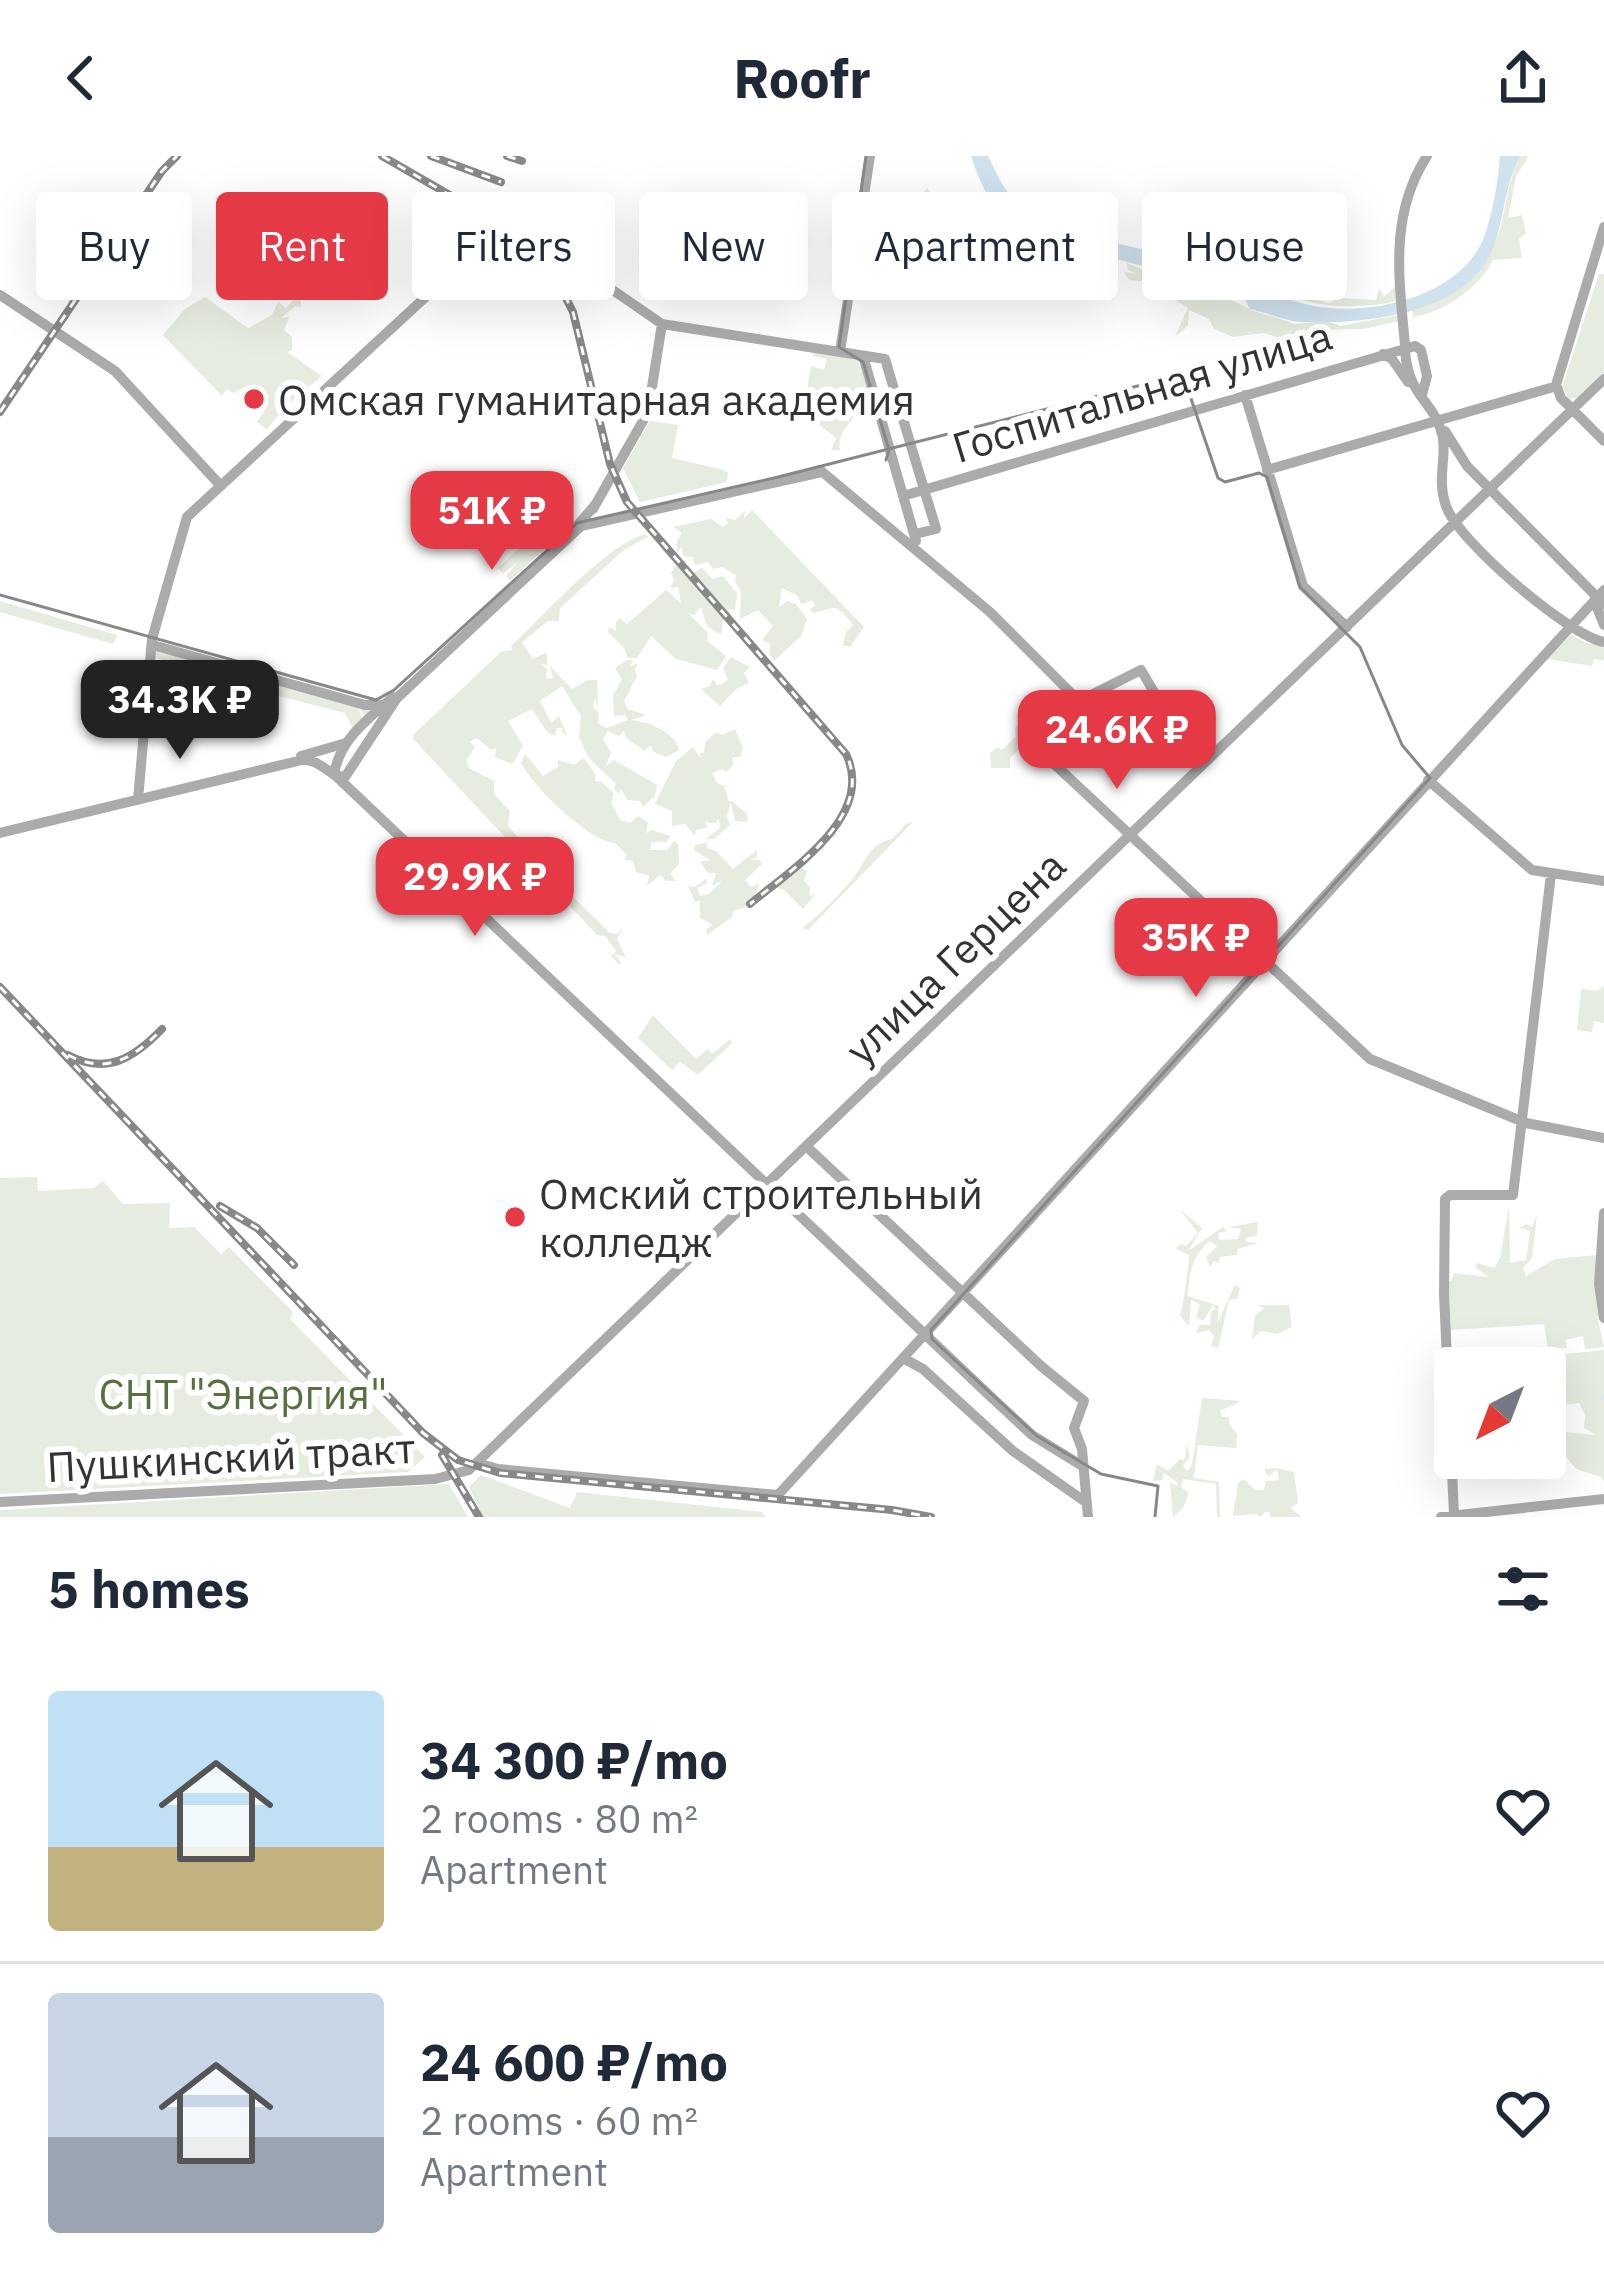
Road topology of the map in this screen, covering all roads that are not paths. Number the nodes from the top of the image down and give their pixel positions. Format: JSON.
{"nodes":[{"id":1,"x":869,"y":156,"type":"edge"},
{"id":2,"x":1430,"y":156,"type":"edge"},
{"id":3,"x":1604,"y":227,"type":"edge"},
{"id":4,"x":1604,"y":238,"type":"edge"},
{"id":5,"x":0,"y":295,"type":"edge"},
{"id":6,"x":662,"y":324,"type":"junction"},
{"id":7,"x":1407,"y":342,"type":"junction"},
{"id":8,"x":1570,"y":346,"type":"junction"},
{"id":9,"x":837,"y":352,"type":"junction"},
{"id":10,"x":1383,"y":354,"type":"junction"},
{"id":11,"x":863,"y":356,"type":"junction"},
{"id":12,"x":1346,"y":364,"type":"junction"},
{"id":13,"x":1601,"y":383,"type":"edge"},
{"id":14,"x":1419,"y":386,"type":"junction"},
{"id":15,"x":1557,"y":387,"type":"junction"},
{"id":16,"x":1245,"y":395,"type":"junction"},
{"id":17,"x":1574,"y":409,"type":"junction"},
{"id":18,"x":1438,"y":421,"type":"junction"},
{"id":19,"x":1604,"y":439,"type":"edge"},
{"id":20,"x":1268,"y":470,"type":"junction"},
{"id":21,"x":220,"y":485,"type":"junction"},
{"id":22,"x":588,"y":490,"type":"dead end"},
{"id":23,"x":924,"y":490,"type":"junction"},
{"id":24,"x":1490,"y":490,"type":"junction"},
{"id":25,"x":904,"y":496,"type":"junction"},
{"id":26,"x":597,"y":513,"type":"junction"},
{"id":27,"x":1454,"y":524,"type":"junction"},
{"id":28,"x":914,"y":531,"type":"junction"},
{"id":29,"x":899,"y":535,"type":"junction"},
{"id":30,"x":918,"y":550,"type":"junction"},
{"id":31,"x":1600,"y":598,"type":"edge"},
{"id":32,"x":1604,"y":625,"type":"edge"},
{"id":33,"x":1347,"y":627,"type":"junction"},
{"id":34,"x":1569,"y":627,"type":"junction"},
{"id":35,"x":1604,"y":642,"type":"edge"},
{"id":36,"x":153,"y":645,"type":"junction"},
{"id":37,"x":409,"y":685,"type":"junction"},
{"id":38,"x":354,"y":701,"type":"junction"},
{"id":39,"x":1079,"y":701,"type":"junction"},
{"id":40,"x":379,"y":712,"type":"junction"},
{"id":41,"x":349,"y":741,"type":"junction"},
{"id":42,"x":1212,"y":756,"type":"junction"},
{"id":43,"x":296,"y":759,"type":"junction"},
{"id":44,"x":341,"y":779,"type":"junction"},
{"id":45,"x":1431,"y":779,"type":"junction"},
{"id":46,"x":138,"y":798,"type":"junction"},
{"id":47,"x":0,"y":831,"type":"edge"},
{"id":48,"x":1130,"y":835,"type":"junction"},
{"id":49,"x":1551,"y":874,"type":"junction"},
{"id":50,"x":1604,"y":880,"type":"edge"},
{"id":51,"x":1265,"y":961,"type":"junction"},
{"id":52,"x":1522,"y":1121,"type":"junction"},
{"id":53,"x":1604,"y":1138,"type":"edge"},
{"id":54,"x":806,"y":1146,"type":"junction"},
{"id":55,"x":766,"y":1184,"type":"junction"},
{"id":56,"x":1604,"y":1213,"type":"edge"},
{"id":57,"x":1604,"y":1238,"type":"edge"},
{"id":58,"x":964,"y":1293,"type":"junction"},
{"id":59,"x":1604,"y":1306,"type":"edge"},
{"id":60,"x":1604,"y":1318,"type":"edge"},
{"id":61,"x":920,"y":1337,"type":"junction"},
{"id":62,"x":903,"y":1358,"type":"junction"},
{"id":63,"x":923,"y":1369,"type":"junction"},
{"id":64,"x":477,"y":1463,"type":"junction"},
{"id":65,"x":1084,"y":1467,"type":"junction"},
{"id":66,"x":464,"y":1473,"type":"joint"},
{"id":67,"x":1604,"y":1499,"type":"edge"},
{"id":68,"x":0,"y":1502,"type":"edge"},
{"id":69,"x":1088,"y":1510,"type":"edge"},
{"id":70,"x":1454,"y":1512,"type":"edge"}],
"edges":[{"from":1,"to":9,"type":"main road"},
{"from":2,"to":7,"type":"main road"},
{"from":3,"to":8,"type":"main road"},
{"from":4,"to":8,"type":"main road"},
{"from":5,"to":21,"type":"main road"},
{"from":6,"to":9,"type":"main road"},
{"from":6,"to":21,"type":"main road"},
{"from":6,"to":26,"type":"main road"},
{"from":7,"to":10,"type":"main road","name":"Госпитальная улица"},
{"from":7,"to":12,"type":"main road"},
{"from":7,"to":14,"type":"main road"},
{"from":8,"to":15,"type":"main road"},
{"from":9,"to":11,"type":"main road"},
{"from":10,"to":12,"type":"main road","name":"Госпитальная улица"},
{"from":10,"to":14,"type":"main road"},
{"from":11,"to":23,"type":"main road"},
{"from":11,"to":25,"type":"main road"},
{"from":12,"to":16,"type":"main road","name":"Госпитальная улица"},
{"from":13,"to":17,"type":"main road","name":"улица Герцена"},
{"from":14,"to":18,"type":"main road"},
{"from":15,"to":17,"type":"main road"},
{"from":15,"to":18,"type":"main road"},
{"from":16,"to":20,"type":"main road"},
{"from":16,"to":23,"type":"main road","name":"Госпитальная улица"},
{"from":17,"to":19,"type":"main road"},
{"from":17,"to":24,"type":"main road","name":"улица Герцена"},
{"from":18,"to":20,"type":"main road"},
{"from":18,"to":24,"type":"main road"},
{"from":18,"to":27,"type":"main road"},
{"from":20,"to":33,"type":"main road"},
{"from":21,"to":36,"type":"main road"},
{"from":22,"to":26,"type":"main road"},
{"from":23,"to":25,"type":"main road","name":"Госпитальная улица"},
{"from":23,"to":28,"type":"main road"},
{"from":24,"to":27,"type":"main road","name":"улица Герцена"},
{"from":24,"to":31,"type":"main road"},
{"from":25,"to":28,"type":"main road"},
{"from":26,"to":29,"type":"main road"},
{"from":26,"to":37,"type":"main road"},
{"from":27,"to":33,"type":"main road","name":"улица Герцена"},
{"from":27,"to":34,"type":"main road"},
{"from":28,"to":29,"type":"main road"},
{"from":28,"to":30,"type":"main road"},
{"from":29,"to":30,"type":"main road"},
{"from":30,"to":39,"type":"main road"},
{"from":31,"to":32,"type":"main road"},
{"from":31,"to":34,"type":"main road"},
{"from":33,"to":42,"type":"main road","name":"улица Герцена"},
{"from":34,"to":35,"type":"main road"},
{"from":34,"to":45,"type":"main road"},
{"from":36,"to":38,"type":"main road"},
{"from":36,"to":46,"type":"main road"},
{"from":37,"to":40,"type":"main road"},
{"from":37,"to":40,"type":"main road"},
{"from":38,"to":40,"type":"main road"},
{"from":38,"to":40,"type":"main road"},
{"from":39,"to":42,"type":"main road"},
{"from":39,"to":48,"type":"main road"},
{"from":40,"to":41,"type":"main road"},
{"from":40,"to":44,"type":"main road"},
{"from":41,"to":43,"type":"main road"},
{"from":41,"to":44,"type":"main road"},
{"from":42,"to":48,"type":"main road","name":"улица Герцена"},
{"from":43,"to":44,"type":"main road"},
{"from":43,"to":46,"type":"main road"},
{"from":44,"to":55,"type":"main road"},
{"from":45,"to":49,"type":"main road"},
{"from":45,"to":51,"type":"main road"},
{"from":46,"to":47,"type":"main road"},
{"from":48,"to":51,"type":"main road"},
{"from":48,"to":54,"type":"main road","name":"улица Герцена"},
{"from":49,"to":50,"type":"main road"},
{"from":49,"to":52,"type":"main road"},
{"from":51,"to":52,"type":"main road"},
{"from":51,"to":58,"type":"main road"},
{"from":52,"to":53,"type":"main road"},
{"from":52,"to":70,"type":"main road"},
{"from":54,"to":55,"type":"main road","name":"улица Герцена"},
{"from":54,"to":58,"type":"main road"},
{"from":55,"to":61,"type":"main road"},
{"from":55,"to":64,"type":"main road","name":"улица Герцена"},
{"from":56,"to":60,"type":"main road"},
{"from":57,"to":59,"type":"main road"},
{"from":58,"to":61,"type":"main road"},
{"from":58,"to":65,"type":"main road"},
{"from":61,"to":62,"type":"main road"},
{"from":61,"to":63,"type":"main road"},
{"from":61,"to":65,"type":"main road"},
{"from":62,"to":63,"type":"main road"},
{"from":62,"to":64,"type":"main road"},
{"from":63,"to":69,"type":"main road"},
{"from":64,"to":66,"type":"main road","name":"улица Герцена"},
{"from":65,"to":69,"type":"main road"},
{"from":66,"to":68,"type":"main road","name":"Пушкинский тракт"},
{"from":67,"to":70,"type":"main road"}]}
